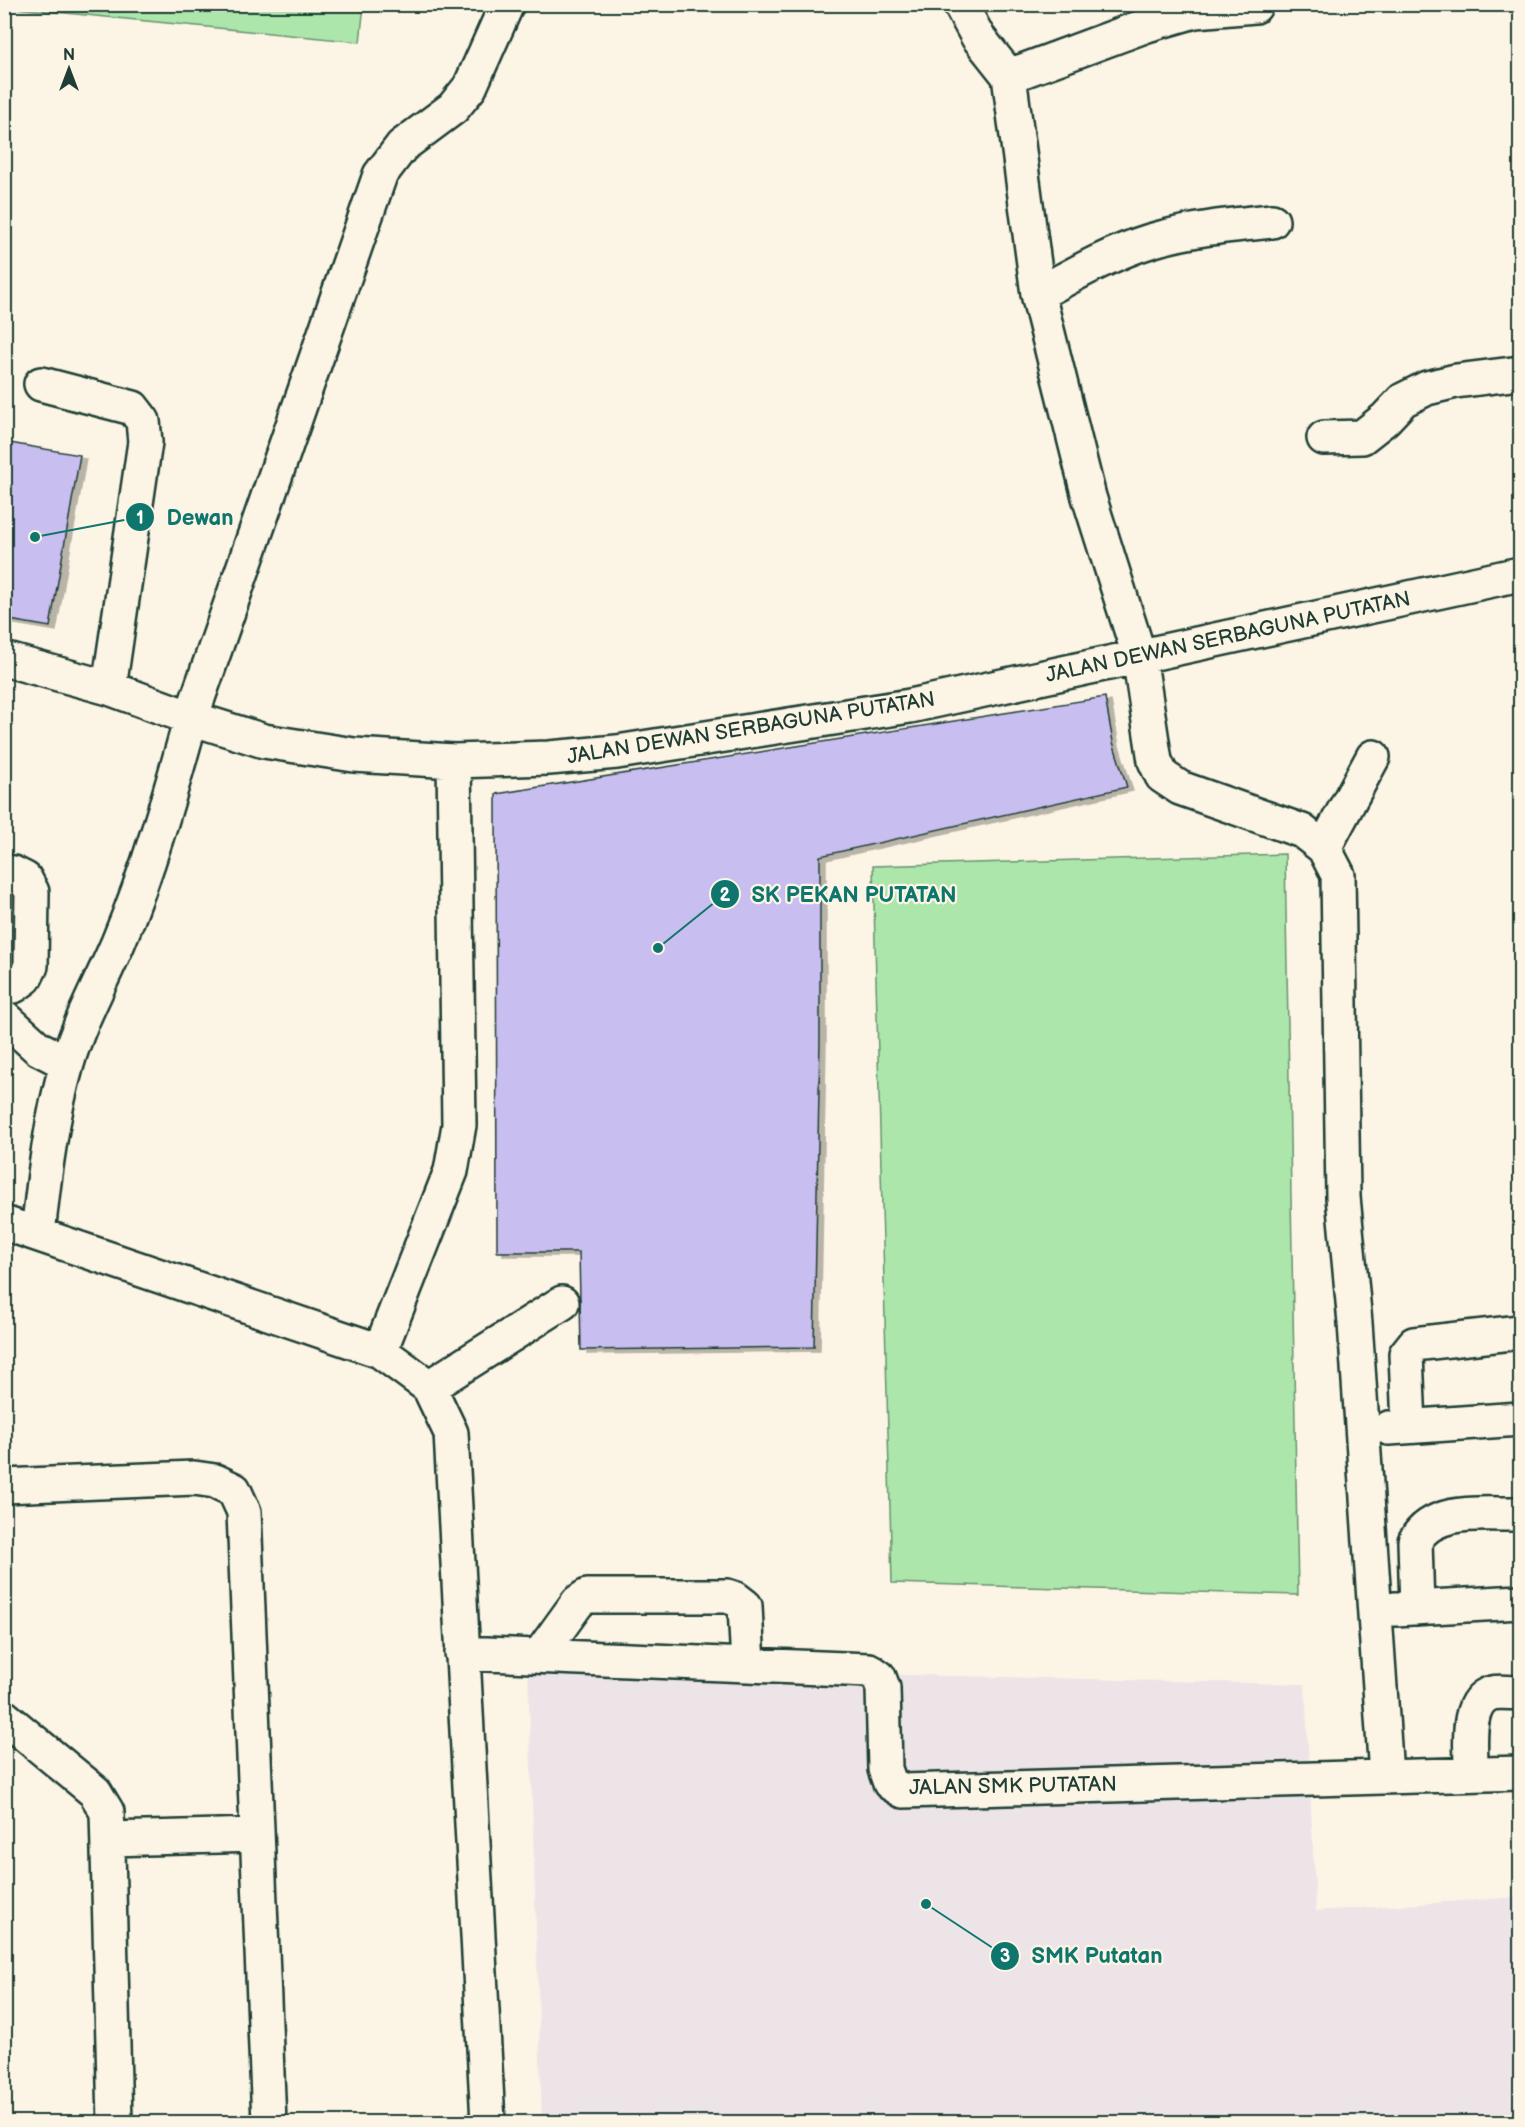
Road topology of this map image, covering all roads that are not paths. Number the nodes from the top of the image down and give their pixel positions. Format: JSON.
{"nodes":[{"id":1,"x":507,"y":4,"type":"edge"},
{"id":2,"x":960,"y":4,"type":"edge"},
{"id":3,"x":1255,"y":6,"type":"edge"},
{"id":4,"x":1009,"y":76,"type":"junction"},
{"id":5,"x":1272,"y":221,"type":"dead end"},
{"id":6,"x":1038,"y":294,"type":"junction"},
{"id":7,"x":1521,"y":373,"type":"edge"},
{"id":8,"x":41,"y":384,"type":"dead end"},
{"id":9,"x":1324,"y":438,"type":"dead end"},
{"id":10,"x":1521,"y":574,"type":"edge"},
{"id":11,"x":1139,"y":655,"type":"junction"},
{"id":12,"x":4,"y":659,"type":"edge"},
{"id":13,"x":109,"y":688,"type":"junction"},
{"id":14,"x":191,"y":718,"type":"junction"},
{"id":15,"x":1373,"y":757,"type":"dead end"},
{"id":16,"x":454,"y":761,"type":"junction"},
{"id":17,"x":1324,"y":848,"type":"junction"},
{"id":18,"x":4,"y":872,"type":"edge"},
{"id":19,"x":4,"y":986,"type":"edge"},
{"id":20,"x":4,"y":1017,"type":"edge"},
{"id":21,"x":67,"y":1063,"type":"junction"},
{"id":22,"x":4,"y":1223,"type":"edge"},
{"id":23,"x":38,"y":1234,"type":"junction"},
{"id":24,"x":562,"y":1303,"type":"dead end"},
{"id":25,"x":1521,"y":1332,"type":"edge"},
{"id":26,"x":380,"y":1351,"type":"junction"},
{"id":27,"x":429,"y":1387,"type":"junction"},
{"id":28,"x":1521,"y":1419,"type":"edge"},
{"id":29,"x":1409,"y":1426,"type":"junction"},
{"id":30,"x":1363,"y":1429,"type":"junction"},
{"id":31,"x":4,"y":1486,"type":"edge"},
{"id":32,"x":1521,"y":1514,"type":"edge"},
{"id":33,"x":1521,"y":1602,"type":"edge"},
{"id":34,"x":1417,"y":1608,"type":"junction"},
{"id":35,"x":1375,"y":1610,"type":"junction"},
{"id":36,"x":462,"y":1653,"type":"junction"},
{"id":37,"x":538,"y":1656,"type":"junction"},
{"id":38,"x":748,"y":1665,"type":"junction"},
{"id":39,"x":1521,"y":1693,"type":"edge"},
{"id":40,"x":4,"y":1717,"type":"edge"},
{"id":41,"x":1471,"y":1773,"type":"junction"},
{"id":42,"x":1521,"y":1773,"type":"edge"},
{"id":43,"x":1386,"y":1775,"type":"junction"},
{"id":44,"x":257,"y":1835,"type":"junction"},
{"id":45,"x":109,"y":1839,"type":"junction"},
{"id":46,"x":115,"y":2122,"type":"edge"},
{"id":47,"x":269,"y":2122,"type":"edge"},
{"id":48,"x":488,"y":2122,"type":"edge"}],
"edges":[{"from":1,"to":14,"type":"street"},
{"from":2,"to":4,"type":"street"},
{"from":3,"to":4,"type":"street"},
{"from":4,"to":6,"type":"street"},
{"from":5,"to":6,"type":"street"},
{"from":6,"to":11,"type":"street"},
{"from":7,"to":9,"type":"street"},
{"from":8,"to":13,"type":"street"},
{"from":10,"to":11,"type":"street","name":"JALAN DEWAN SERBAGUNA PUTATAN"},
{"from":11,"to":16,"type":"street","name":"JALAN DEWAN SERBAGUNA PUTATAN"},
{"from":11,"to":17,"type":"street"},
{"from":12,"to":13,"type":"street","name":"JALAN DEWAN SERBAGUNA PUTATAN"},
{"from":13,"to":14,"type":"street","name":"JALAN DEWAN SERBAGUNA PUTATAN"},
{"from":14,"to":16,"type":"street","name":"JALAN DEWAN SERBAGUNA PUTATAN"},
{"from":14,"to":21,"type":"street"},
{"from":15,"to":17,"type":"street"},
{"from":16,"to":26,"type":"street"},
{"from":17,"to":30,"type":"street"},
{"from":18,"to":19,"type":"street"},
{"from":20,"to":21,"type":"street"},
{"from":21,"to":23,"type":"street"},
{"from":22,"to":23,"type":"street"},
{"from":23,"to":26,"type":"street"},
{"from":24,"to":27,"type":"street"},
{"from":25,"to":29,"type":"street"},
{"from":26,"to":27,"type":"street"},
{"from":27,"to":36,"type":"street"},
{"from":28,"to":29,"type":"street"},
{"from":29,"to":30,"type":"street"},
{"from":30,"to":35,"type":"street"},
{"from":31,"to":44,"type":"street"},
{"from":32,"to":34,"type":"street"},
{"from":33,"to":34,"type":"street"},
{"from":34,"to":35,"type":"street"},
{"from":35,"to":43,"type":"street"},
{"from":36,"to":37,"type":"street","name":"JALAN SMK PUTATAN"},
{"from":36,"to":48,"type":"street"},
{"from":37,"to":38,"type":"street","name":"JALAN SMK PUTATAN"},
{"from":37,"to":38,"type":"street"},
{"from":38,"to":43,"type":"street","name":"JALAN SMK PUTATAN"},
{"from":39,"to":41,"type":"street"},
{"from":40,"to":45,"type":"street"},
{"from":41,"to":42,"type":"street","name":"JALAN SMK PUTATAN"},
{"from":41,"to":43,"type":"street","name":"JALAN SMK PUTATAN"},
{"from":44,"to":45,"type":"street"},
{"from":44,"to":47,"type":"street"},
{"from":45,"to":46,"type":"street"}]}
